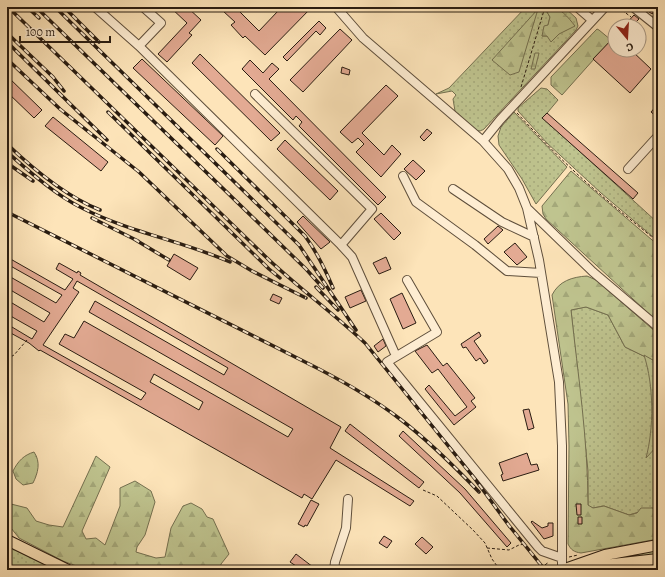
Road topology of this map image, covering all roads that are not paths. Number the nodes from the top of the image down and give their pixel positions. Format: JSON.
{"nodes":[{"id":1,"x":95,"y":7,"type":"edge"},
{"id":2,"x":143,"y":7,"type":"edge"},
{"id":3,"x":336,"y":7,"type":"edge"},
{"id":4,"x":577,"y":7,"type":"edge"},
{"id":5,"x":605,"y":7,"type":"edge"},
{"id":6,"x":634,"y":7,"type":"edge"},
{"id":7,"x":592,"y":20,"type":"junction"},
{"id":8,"x":658,"y":27,"type":"edge"},
{"id":9,"x":139,"y":46,"type":"junction"},
{"id":10,"x":255,"y":94,"type":"dead end"},
{"id":11,"x":658,"y":136,"type":"edge"},
{"id":12,"x":483,"y":141,"type":"junction"},
{"id":13,"x":628,"y":169,"type":"dead end"},
{"id":14,"x":403,"y":176,"type":"dead end"},
{"id":15,"x":453,"y":189,"type":"dead end"},
{"id":16,"x":527,"y":208,"type":"junction"},
{"id":17,"x":534,"y":237,"type":"junction"},
{"id":18,"x":341,"y":245,"type":"junction"},
{"id":19,"x":541,"y":273,"type":"junction"},
{"id":20,"x":406,"y":280,"type":"dead end"},
{"id":21,"x":658,"y":327,"type":"edge"},
{"id":22,"x":396,"y":356,"type":"junction"},
{"id":23,"x":348,"y":499,"type":"dead end"},
{"id":24,"x":7,"y":540,"type":"edge"},
{"id":25,"x":658,"y":544,"type":"edge"},
{"id":26,"x":562,"y":558,"type":"junction"},
{"id":27,"x":658,"y":559,"type":"edge"},
{"id":28,"x":68,"y":570,"type":"edge"},
{"id":29,"x":334,"y":570,"type":"edge"},
{"id":30,"x":562,"y":570,"type":"edge"}],
"edges":[{"from":1,"to":9,"type":"street"},
{"from":2,"to":9,"type":"street"},
{"from":3,"to":12,"type":"street"},
{"from":4,"to":7,"type":"street"},
{"from":5,"to":7,"type":"street"},
{"from":6,"to":8,"type":"street"},
{"from":7,"to":12,"type":"street"},
{"from":9,"to":18,"type":"street"},
{"from":10,"to":18,"type":"street"},
{"from":11,"to":13,"type":"street"},
{"from":12,"to":16,"type":"street"},
{"from":14,"to":19,"type":"street"},
{"from":15,"to":17,"type":"street"},
{"from":16,"to":17,"type":"street"},
{"from":16,"to":21,"type":"street"},
{"from":17,"to":19,"type":"street"},
{"from":18,"to":22,"type":"street"},
{"from":19,"to":26,"type":"street"},
{"from":20,"to":22,"type":"street"},
{"from":22,"to":26,"type":"street"},
{"from":23,"to":29,"type":"street"},
{"from":24,"to":28,"type":"main road"},
{"from":25,"to":30,"type":"main road"},
{"from":26,"to":30,"type":"street"},
{"from":27,"to":30,"type":"main road"}]}
